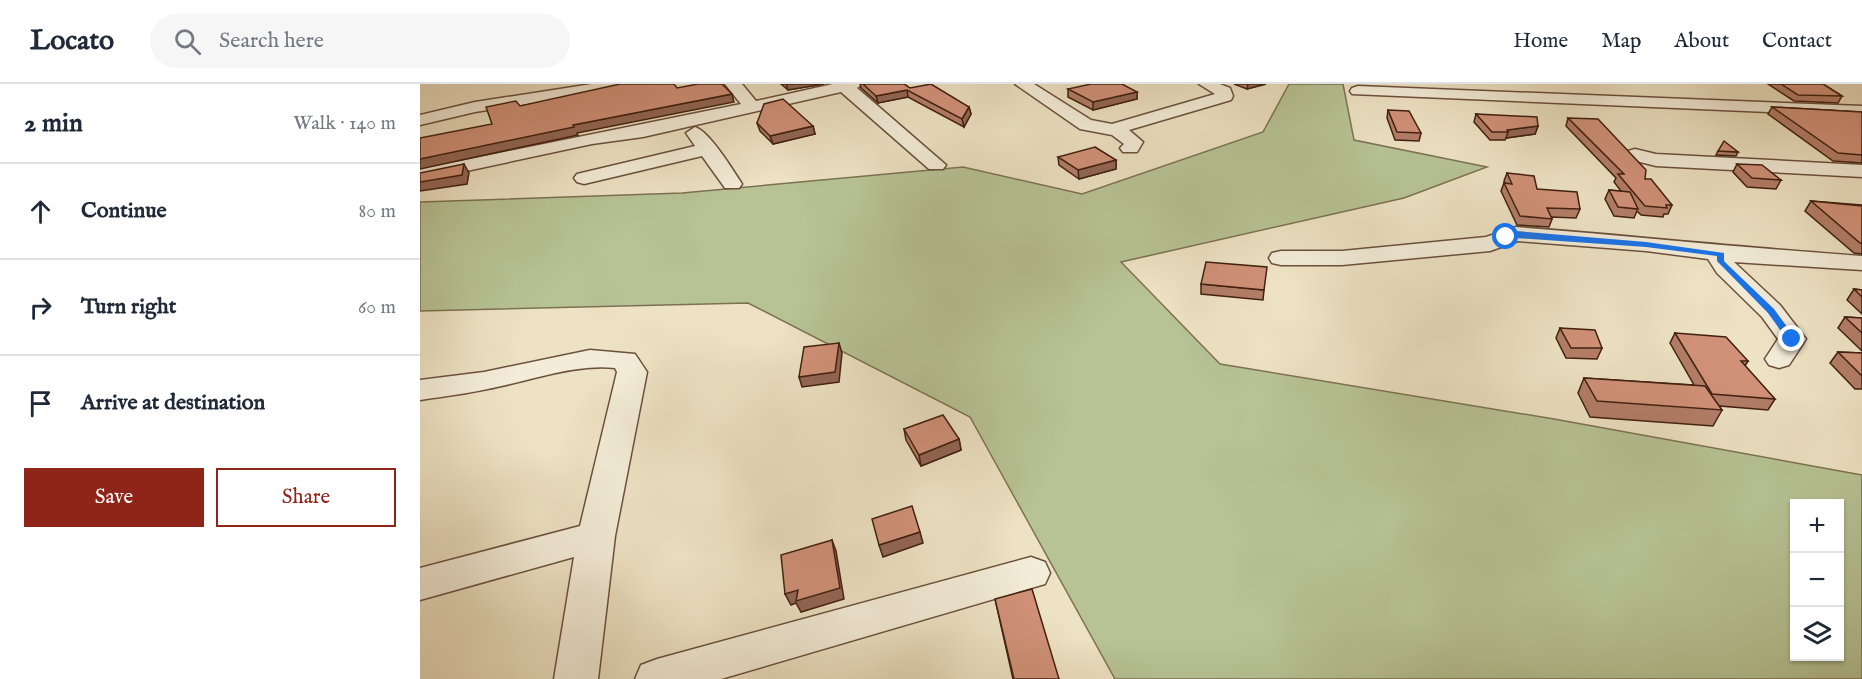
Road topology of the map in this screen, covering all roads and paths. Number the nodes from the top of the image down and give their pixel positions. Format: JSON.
{"nodes":[{"id":1,"x":624,"y":84,"type":"edge"},
{"id":2,"x":733,"y":84,"type":"edge"},
{"id":3,"x":1023,"y":84,"type":"edge"},
{"id":4,"x":1208,"y":84,"type":"edge"},
{"id":5,"x":849,"y":85,"type":"edge"},
{"id":6,"x":1358,"y":91,"type":"dead end"},
{"id":7,"x":753,"y":108,"type":"junction"},
{"id":8,"x":1862,"y":111,"type":"edge"},
{"id":9,"x":420,"y":120,"type":"edge"},
{"id":10,"x":686,"y":121,"type":"junction"},
{"id":11,"x":1118,"y":130,"type":"junction"},
{"id":12,"x":1130,"y":148,"type":"dead end"},
{"id":13,"x":708,"y":149,"type":"junction"},
{"id":14,"x":1635,"y":155,"type":"edge"},
{"id":15,"x":936,"y":165,"type":"dead end"},
{"id":16,"x":1862,"y":171,"type":"edge"},
{"id":17,"x":420,"y":175,"type":"edge"},
{"id":18,"x":584,"y":178,"type":"dead end"},
{"id":19,"x":732,"y":184,"type":"dead end"},
{"id":20,"x":1722,"y":254,"type":"junction"},
{"id":21,"x":1281,"y":258,"type":"dead end"},
{"id":22,"x":1862,"y":263,"type":"edge"},
{"id":23,"x":1779,"y":359,"type":"dead end"},
{"id":24,"x":420,"y":390,"type":"edge"},
{"id":25,"x":596,"y":536,"type":"junction"},
{"id":26,"x":1030,"y":573,"type":"dead end"},
{"id":27,"x":420,"y":584,"type":"edge"},
{"id":28,"x":576,"y":679,"type":"edge"},
{"id":29,"x":657,"y":679,"type":"edge"}],
"edges":[{"from":1,"to":9,"type":"street"},
{"from":2,"to":7,"type":"street"},
{"from":3,"to":11,"type":"street"},
{"from":4,"to":11,"type":"street"},
{"from":5,"to":7,"type":"street"},
{"from":5,"to":15,"type":"street"},
{"from":6,"to":8,"type":"street"},
{"from":7,"to":10,"type":"street"},
{"from":10,"to":13,"type":"street"},
{"from":10,"to":17,"type":"street"},
{"from":11,"to":12,"type":"street"},
{"from":13,"to":18,"type":"street"},
{"from":13,"to":19,"type":"street"},
{"from":14,"to":16,"type":"street"},
{"from":20,"to":21,"type":"street"},
{"from":20,"to":22,"type":"street"},
{"from":20,"to":23,"type":"street"},
{"from":24,"to":25,"type":"street"},
{"from":25,"to":27,"type":"street"},
{"from":25,"to":28,"type":"street"},
{"from":26,"to":29,"type":"street"}]}
